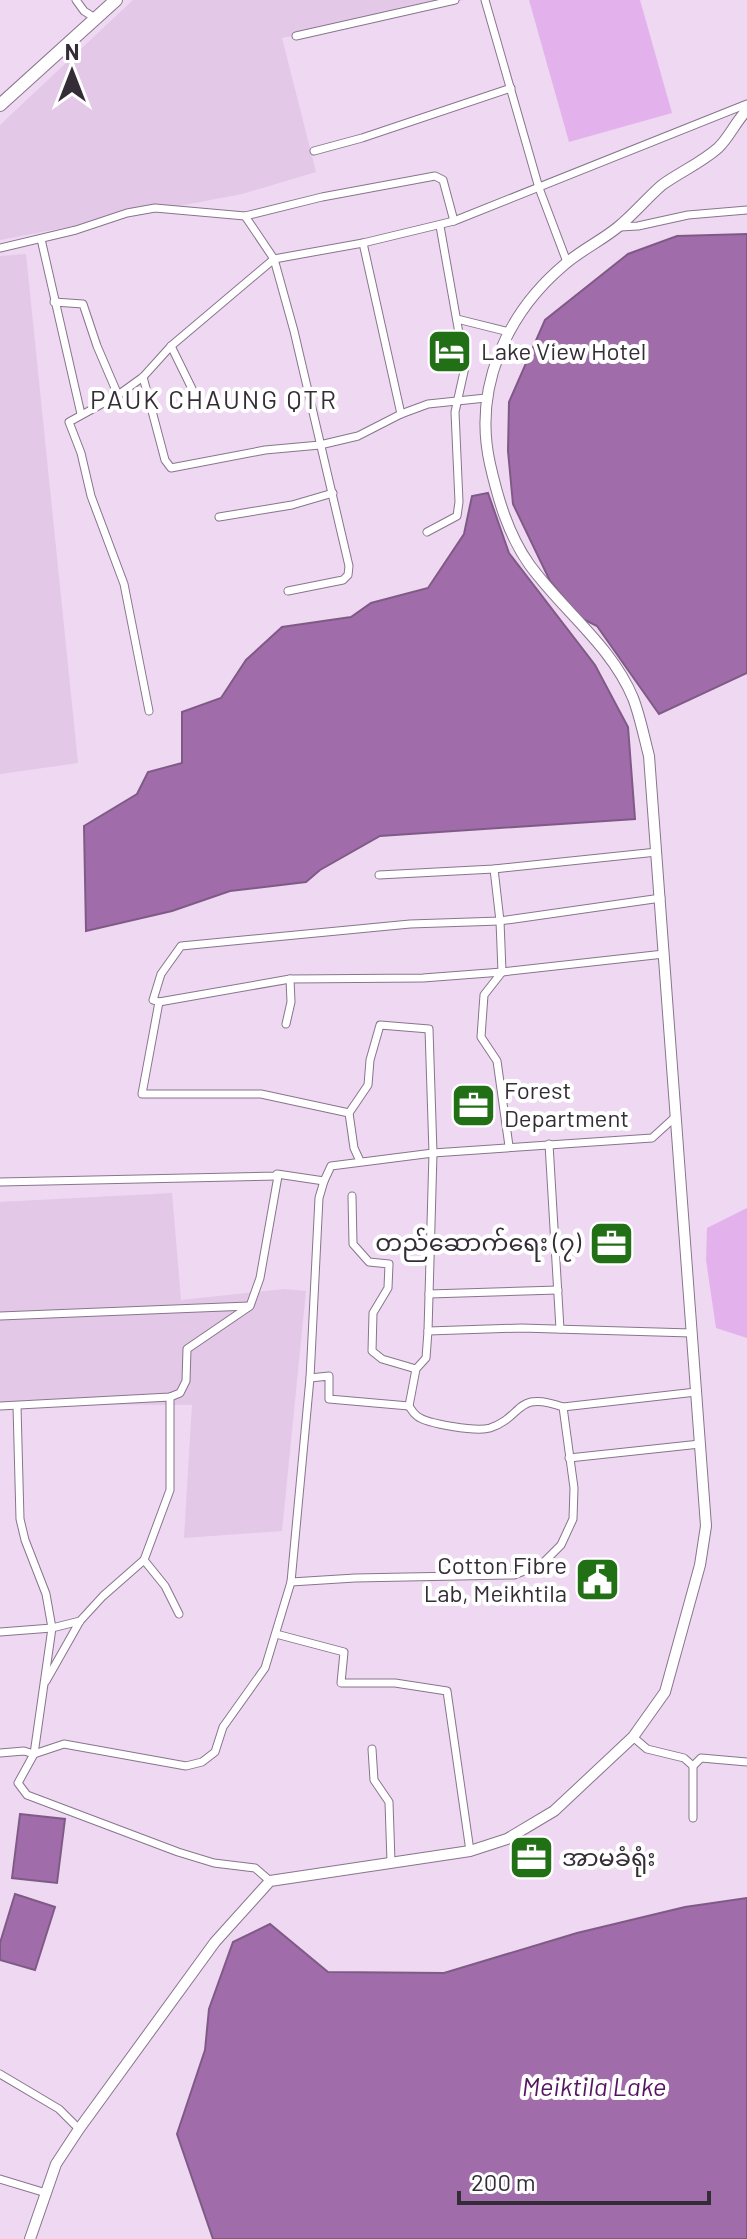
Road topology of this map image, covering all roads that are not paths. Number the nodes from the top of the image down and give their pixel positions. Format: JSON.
{"nodes":[{"id":1,"x":76,"y":0,"type":"edge"},
{"id":2,"x":116,"y":0,"type":"edge"},
{"id":3,"x":455,"y":0,"type":"edge"},
{"id":4,"x":485,"y":0,"type":"edge"},
{"id":5,"x":95,"y":18,"type":"junction"},
{"id":6,"x":296,"y":36,"type":"dead end"},
{"id":7,"x":511,"y":88,"type":"junction"},
{"id":8,"x":747,"y":104,"type":"edge"},
{"id":9,"x":0,"y":105,"type":"edge"},
{"id":10,"x":747,"y":110,"type":"edge"},
{"id":11,"x":314,"y":151,"type":"dead end"},
{"id":12,"x":539,"y":188,"type":"junction"},
{"id":13,"x":747,"y":210,"type":"edge"},
{"id":14,"x":245,"y":216,"type":"junction"},
{"id":15,"x":454,"y":221,"type":"junction"},
{"id":16,"x":440,"y":226,"type":"junction"},
{"id":17,"x":618,"y":227,"type":"junction"},
{"id":18,"x":41,"y":239,"type":"junction"},
{"id":19,"x":363,"y":243,"type":"junction"},
{"id":20,"x":0,"y":248,"type":"edge"},
{"id":21,"x":274,"y":259,"type":"junction"},
{"id":22,"x":567,"y":262,"type":"junction"},
{"id":23,"x":54,"y":302,"type":"junction"},
{"id":24,"x":457,"y":319,"type":"junction"},
{"id":25,"x":509,"y":332,"type":"junction"},
{"id":26,"x":171,"y":346,"type":"junction"},
{"id":27,"x":143,"y":377,"type":"junction"},
{"id":28,"x":118,"y":395,"type":"junction"},
{"id":29,"x":486,"y":398,"type":"junction"},
{"id":30,"x":459,"y":400,"type":"junction"},
{"id":31,"x":200,"y":405,"type":"dead end"},
{"id":32,"x":81,"y":414,"type":"junction"},
{"id":33,"x":401,"y":414,"type":"junction"},
{"id":34,"x":320,"y":445,"type":"junction"},
{"id":35,"x":333,"y":493,"type":"junction"},
{"id":36,"x":219,"y":517,"type":"dead end"},
{"id":37,"x":427,"y":532,"type":"dead end"},
{"id":38,"x":288,"y":591,"type":"dead end"},
{"id":39,"x":149,"y":711,"type":"dead end"},
{"id":40,"x":657,"y":852,"type":"junction"},
{"id":41,"x":494,"y":869,"type":"junction"},
{"id":42,"x":379,"y":875,"type":"dead end"},
{"id":43,"x":661,"y":898,"type":"junction"},
{"id":44,"x":500,"y":921,"type":"junction"},
{"id":45,"x":664,"y":954,"type":"junction"},
{"id":46,"x":502,"y":972,"type":"junction"},
{"id":47,"x":290,"y":979,"type":"junction"},
{"id":48,"x":159,"y":1002,"type":"junction"},
{"id":49,"x":286,"y":1024,"type":"dead end"},
{"id":50,"x":349,"y":1113,"type":"junction"},
{"id":51,"x":674,"y":1118,"type":"junction"},
{"id":52,"x":549,"y":1144,"type":"junction"},
{"id":53,"x":509,"y":1146,"type":"junction"},
{"id":54,"x":433,"y":1153,"type":"junction"},
{"id":55,"x":360,"y":1161,"type":"junction"},
{"id":56,"x":278,"y":1176,"type":"junction"},
{"id":57,"x":324,"y":1181,"type":"junction"},
{"id":58,"x":0,"y":1182,"type":"edge"},
{"id":59,"x":352,"y":1196,"type":"dead end"},
{"id":60,"x":558,"y":1290,"type":"junction"},
{"id":61,"x":429,"y":1294,"type":"junction"},
{"id":62,"x":250,"y":1306,"type":"junction"},
{"id":63,"x":0,"y":1316,"type":"edge"},
{"id":64,"x":560,"y":1329,"type":"junction"},
{"id":65,"x":428,"y":1331,"type":"junction"},
{"id":66,"x":691,"y":1333,"type":"junction"},
{"id":67,"x":416,"y":1369,"type":"junction"},
{"id":68,"x":310,"y":1378,"type":"junction"},
{"id":69,"x":696,"y":1392,"type":"junction"},
{"id":70,"x":170,"y":1397,"type":"junction"},
{"id":71,"x":0,"y":1406,"type":"edge"},
{"id":72,"x":17,"y":1406,"type":"junction"},
{"id":73,"x":409,"y":1406,"type":"junction"},
{"id":74,"x":563,"y":1407,"type":"junction"},
{"id":75,"x":700,"y":1444,"type":"junction"},
{"id":76,"x":569,"y":1458,"type":"junction"},
{"id":77,"x":144,"y":1560,"type":"junction"},
{"id":78,"x":291,"y":1582,"type":"junction"},
{"id":79,"x":179,"y":1614,"type":"dead end"},
{"id":80,"x":80,"y":1621,"type":"junction"},
{"id":81,"x":52,"y":1628,"type":"junction"},
{"id":82,"x":0,"y":1632,"type":"edge"},
{"id":83,"x":276,"y":1634,"type":"junction"},
{"id":84,"x":43,"y":1686,"type":"junction"},
{"id":85,"x":633,"y":1737,"type":"junction"},
{"id":86,"x":372,"y":1749,"type":"dead end"},
{"id":87,"x":0,"y":1753,"type":"edge"},
{"id":88,"x":34,"y":1754,"type":"junction"},
{"id":89,"x":747,"y":1762,"type":"edge"},
{"id":90,"x":693,"y":1766,"type":"junction"},
{"id":91,"x":693,"y":1818,"type":"dead end"},
{"id":92,"x":470,"y":1851,"type":"junction"},
{"id":93,"x":391,"y":1862,"type":"junction"},
{"id":94,"x":270,"y":1881,"type":"junction"},
{"id":95,"x":0,"y":2074,"type":"edge"},
{"id":96,"x":79,"y":2129,"type":"junction"},
{"id":97,"x":0,"y":2179,"type":"edge"},
{"id":98,"x":46,"y":2193,"type":"junction"},
{"id":99,"x":30,"y":2239,"type":"edge"}],
"edges":[{"from":1,"to":5,"type":"street"},
{"from":2,"to":5,"type":"highway"},
{"from":3,"to":6,"type":"street"},
{"from":4,"to":7,"type":"street"},
{"from":5,"to":9,"type":"highway"},
{"from":7,"to":11,"type":"street"},
{"from":7,"to":12,"type":"street"},
{"from":8,"to":12,"type":"street"},
{"from":10,"to":17,"type":"street"},
{"from":12,"to":15,"type":"street"},
{"from":12,"to":22,"type":"street"},
{"from":13,"to":17,"type":"street"},
{"from":14,"to":15,"type":"street"},
{"from":14,"to":18,"type":"street"},
{"from":14,"to":21,"type":"street"},
{"from":15,"to":16,"type":"street"},
{"from":16,"to":19,"type":"street"},
{"from":16,"to":24,"type":"street"},
{"from":17,"to":22,"type":"street"},
{"from":18,"to":20,"type":"street"},
{"from":18,"to":23,"type":"street"},
{"from":19,"to":21,"type":"street"},
{"from":19,"to":33,"type":"street"},
{"from":21,"to":26,"type":"street"},
{"from":21,"to":34,"type":"street"},
{"from":22,"to":25,"type":"street"},
{"from":23,"to":28,"type":"street"},
{"from":23,"to":32,"type":"street"},
{"from":24,"to":25,"type":"street"},
{"from":24,"to":30,"type":"street"},
{"from":25,"to":29,"type":"street"},
{"from":26,"to":27,"type":"street"},
{"from":26,"to":31,"type":"street"},
{"from":27,"to":28,"type":"street"},
{"from":27,"to":34,"type":"street"},
{"from":28,"to":32,"type":"street"},
{"from":29,"to":30,"type":"street"},
{"from":29,"to":40,"type":"street"},
{"from":30,"to":33,"type":"street"},
{"from":30,"to":37,"type":"street"},
{"from":32,"to":39,"type":"street"},
{"from":33,"to":34,"type":"street"},
{"from":34,"to":35,"type":"street"},
{"from":35,"to":36,"type":"street"},
{"from":35,"to":38,"type":"street"},
{"from":40,"to":41,"type":"street"},
{"from":40,"to":43,"type":"street"},
{"from":41,"to":42,"type":"street"},
{"from":41,"to":44,"type":"street"},
{"from":43,"to":44,"type":"street"},
{"from":43,"to":45,"type":"street"},
{"from":44,"to":46,"type":"street"},
{"from":44,"to":48,"type":"street"},
{"from":45,"to":46,"type":"street"},
{"from":45,"to":51,"type":"street"},
{"from":46,"to":47,"type":"street"},
{"from":46,"to":53,"type":"street"},
{"from":47,"to":48,"type":"street"},
{"from":47,"to":49,"type":"street"},
{"from":48,"to":50,"type":"street"},
{"from":50,"to":54,"type":"street"},
{"from":50,"to":55,"type":"street"},
{"from":51,"to":52,"type":"street"},
{"from":51,"to":66,"type":"street"},
{"from":52,"to":53,"type":"street"},
{"from":52,"to":60,"type":"street"},
{"from":53,"to":54,"type":"street"},
{"from":54,"to":55,"type":"street"},
{"from":54,"to":61,"type":"street"},
{"from":55,"to":57,"type":"street"},
{"from":56,"to":57,"type":"street"},
{"from":56,"to":58,"type":"street"},
{"from":56,"to":62,"type":"street"},
{"from":57,"to":68,"type":"street"},
{"from":59,"to":67,"type":"street"},
{"from":60,"to":61,"type":"street"},
{"from":60,"to":64,"type":"street"},
{"from":61,"to":65,"type":"street"},
{"from":62,"to":63,"type":"street"},
{"from":62,"to":70,"type":"street"},
{"from":64,"to":65,"type":"street"},
{"from":64,"to":66,"type":"street"},
{"from":65,"to":67,"type":"street"},
{"from":66,"to":69,"type":"street"},
{"from":67,"to":73,"type":"street"},
{"from":68,"to":73,"type":"street"},
{"from":68,"to":78,"type":"street"},
{"from":69,"to":74,"type":"street"},
{"from":69,"to":75,"type":"street"},
{"from":70,"to":72,"type":"street"},
{"from":70,"to":77,"type":"street"},
{"from":71,"to":72,"type":"street"},
{"from":72,"to":81,"type":"street"},
{"from":73,"to":74,"type":"street"},
{"from":74,"to":76,"type":"street"},
{"from":75,"to":76,"type":"street"},
{"from":75,"to":85,"type":"street"},
{"from":76,"to":78,"type":"street"},
{"from":77,"to":79,"type":"street"},
{"from":77,"to":80,"type":"street"},
{"from":78,"to":83,"type":"street"},
{"from":80,"to":81,"type":"street"},
{"from":80,"to":84,"type":"street"},
{"from":81,"to":82,"type":"street"},
{"from":81,"to":84,"type":"street"},
{"from":83,"to":88,"type":"street"},
{"from":83,"to":92,"type":"street"},
{"from":84,"to":88,"type":"street"},
{"from":85,"to":90,"type":"street"},
{"from":85,"to":92,"type":"street"},
{"from":86,"to":93,"type":"street"},
{"from":87,"to":88,"type":"street"},
{"from":88,"to":94,"type":"street"},
{"from":89,"to":90,"type":"street"},
{"from":90,"to":91,"type":"street"},
{"from":92,"to":93,"type":"street"},
{"from":93,"to":94,"type":"street"},
{"from":94,"to":96,"type":"street"},
{"from":95,"to":96,"type":"street"},
{"from":96,"to":98,"type":"street"},
{"from":97,"to":98,"type":"street"},
{"from":98,"to":99,"type":"street"}]}
